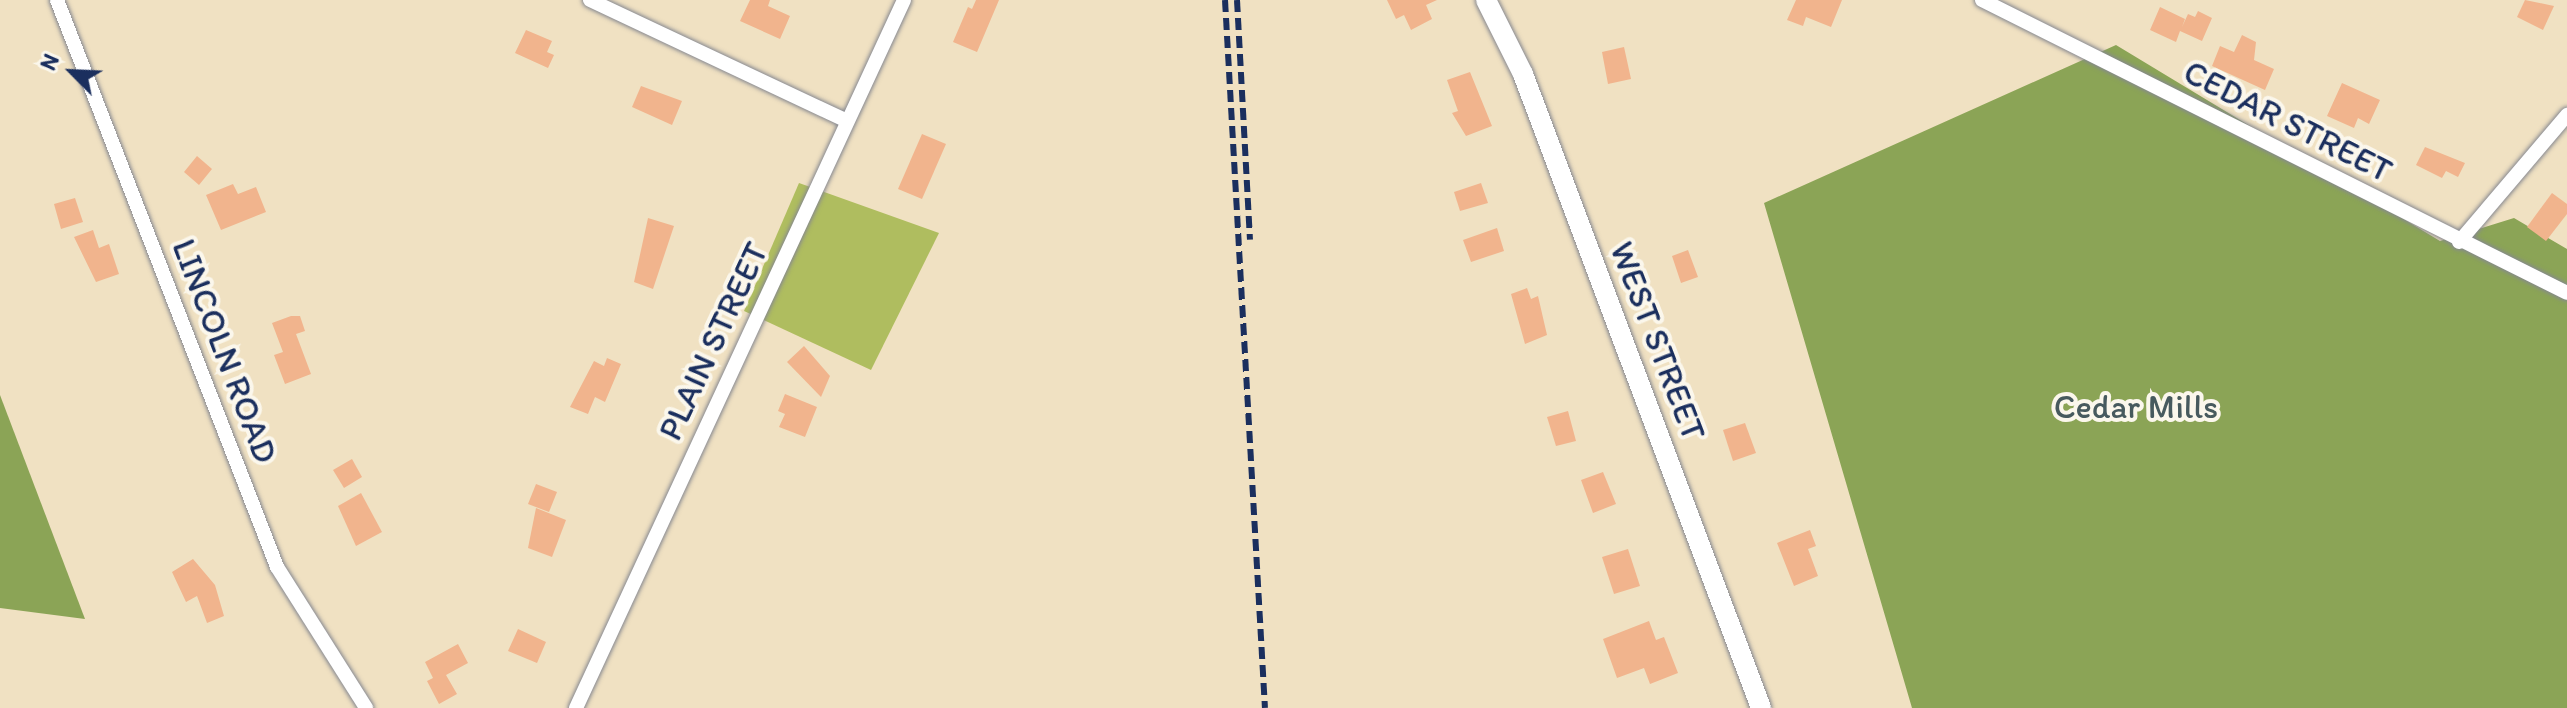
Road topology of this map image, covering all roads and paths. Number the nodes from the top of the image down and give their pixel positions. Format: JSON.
{"nodes":[{"id":1,"x":57,"y":0,"type":"edge"},
{"id":2,"x":590,"y":0,"type":"edge"},
{"id":3,"x":904,"y":0,"type":"edge"},
{"id":4,"x":1486,"y":0,"type":"edge"},
{"id":5,"x":1982,"y":0,"type":"edge"},
{"id":6,"x":2567,"y":115,"type":"edge"},
{"id":7,"x":847,"y":121,"type":"junction"},
{"id":8,"x":2459,"y":242,"type":"junction"},
{"id":9,"x":2567,"y":293,"type":"edge"},
{"id":10,"x":366,"y":708,"type":"edge"},
{"id":11,"x":576,"y":708,"type":"edge"},
{"id":12,"x":1761,"y":708,"type":"edge"}],
"edges":[{"from":1,"to":10,"type":"street","name":"LINCOLN ROAD"},
{"from":2,"to":7,"type":"street"},
{"from":3,"to":7,"type":"street","name":"PLAIN STREET"},
{"from":4,"to":12,"type":"main road","name":"WEST STREET"},
{"from":5,"to":8,"type":"street","name":"CEDAR STREET"},
{"from":6,"to":8,"type":"street"},
{"from":7,"to":11,"type":"street","name":"PLAIN STREET"},
{"from":8,"to":9,"type":"street","name":"CEDAR STREET"}]}
